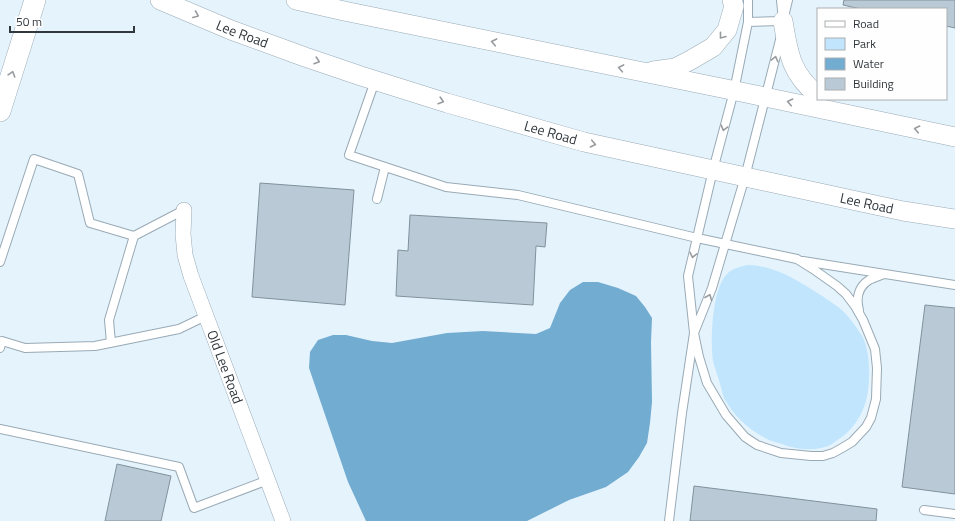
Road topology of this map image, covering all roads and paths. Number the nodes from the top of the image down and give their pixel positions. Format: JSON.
{"nodes":[{"id":1,"x":35,"y":0,"type":"edge"},
{"id":2,"x":160,"y":0,"type":"edge"},
{"id":3,"x":296,"y":0,"type":"edge"},
{"id":4,"x":732,"y":0,"type":"edge"},
{"id":5,"x":748,"y":0,"type":"edge"},
{"id":6,"x":781,"y":0,"type":"edge"},
{"id":7,"x":788,"y":0,"type":"edge"},
{"id":8,"x":783,"y":21,"type":"junction"},
{"id":9,"x":748,"y":22,"type":"junction"},
{"id":10,"x":643,"y":72,"type":"junction"},
{"id":11,"x":375,"y":81,"type":"junction"},
{"id":12,"x":734,"y":91,"type":"junction"},
{"id":13,"x":817,"y":94,"type":"edge"},
{"id":14,"x":766,"y":97,"type":"junction"},
{"id":15,"x":826,"y":100,"type":"edge"},
{"id":16,"x":0,"y":111,"type":"edge"},
{"id":17,"x":861,"y":117,"type":"junction"},
{"id":18,"x":955,"y":137,"type":"edge"},
{"id":19,"x":385,"y":167,"type":"junction"},
{"id":20,"x":713,"y":170,"type":"junction"},
{"id":21,"x":745,"y":177,"type":"junction"},
{"id":22,"x":377,"y":199,"type":"dead end"},
{"id":23,"x":184,"y":210,"type":"joint"},
{"id":24,"x":955,"y":219,"type":"edge"},
{"id":25,"x":134,"y":236,"type":"junction"},
{"id":26,"x":697,"y":238,"type":"junction"},
{"id":27,"x":725,"y":244,"type":"junction"},
{"id":28,"x":796,"y":260,"type":"junction"},
{"id":29,"x":0,"y":262,"type":"edge"},
{"id":30,"x":885,"y":273,"type":"junction"},
{"id":31,"x":955,"y":285,"type":"edge"},
{"id":32,"x":860,"y":315,"type":"junction"},
{"id":33,"x":206,"y":316,"type":"junction"},
{"id":34,"x":694,"y":334,"type":"junction"},
{"id":35,"x":111,"y":343,"type":"junction"},
{"id":36,"x":1,"y":344,"type":"edge"},
{"id":37,"x":0,"y":429,"type":"edge"},
{"id":38,"x":268,"y":480,"type":"junction"},
{"id":39,"x":924,"y":510,"type":"dead end"},
{"id":40,"x":955,"y":514,"type":"edge"},
{"id":41,"x":283,"y":521,"type":"edge"},
{"id":42,"x":669,"y":521,"type":"edge"}],
"edges":[{"from":16,"to":1,"type":"main road","one_way":true},
{"from":2,"to":11,"type":"street","name":"Lee Road","one_way":true},
{"from":10,"to":3,"type":"street","one_way":true},
{"from":4,"to":10,"type":"street","one_way":true},
{"from":5,"to":9,"type":"lane"},
{"from":6,"to":8,"type":"lane"},
{"from":7,"to":8,"type":"lane"},
{"from":8,"to":9,"type":"lane"},
{"from":8,"to":13,"type":"street"},
{"from":14,"to":8,"type":"lane","one_way":true},
{"from":9,"to":12,"type":"lane"},
{"from":10,"to":12,"type":"street"},
{"from":11,"to":19,"type":"lane"},
{"from":11,"to":20,"type":"street","name":"Lee Road","one_way":true},
{"from":12,"to":14,"type":"street"},
{"from":12,"to":20,"type":"lane","one_way":true},
{"from":17,"to":14,"type":"street","one_way":true},
{"from":14,"to":21,"type":"lane"},
{"from":15,"to":17,"type":"street"},
{"from":18,"to":17,"type":"street","one_way":true},
{"from":19,"to":22,"type":"lane"},
{"from":19,"to":26,"type":"lane"},
{"from":20,"to":21,"type":"street","name":"Lee Road"},
{"from":20,"to":26,"type":"lane"},
{"from":21,"to":24,"type":"street","name":"Lee Road"},
{"from":21,"to":27,"type":"lane"},
{"from":23,"to":25,"type":"lane"},
{"from":23,"to":33,"type":"street","name":"Old Lee Road"},
{"from":25,"to":29,"type":"lane"},
{"from":25,"to":35,"type":"lane"},
{"from":26,"to":27,"type":"lane"},
{"from":26,"to":34,"type":"lane","one_way":true},
{"from":27,"to":28,"type":"lane"},
{"from":34,"to":27,"type":"lane","one_way":true},
{"from":28,"to":30,"type":"lane"},
{"from":28,"to":32,"type":"lane"},
{"from":30,"to":31,"type":"lane"},
{"from":30,"to":32,"type":"lane"},
{"from":32,"to":34,"type":"lane"},
{"from":33,"to":35,"type":"lane"},
{"from":33,"to":38,"type":"street","name":"Old Lee Road"},
{"from":34,"to":42,"type":"lane"},
{"from":35,"to":36,"type":"lane"},
{"from":37,"to":38,"type":"lane"},
{"from":38,"to":41,"type":"street","name":"Old Lee Road"},
{"from":39,"to":40,"type":"lane"}]}
